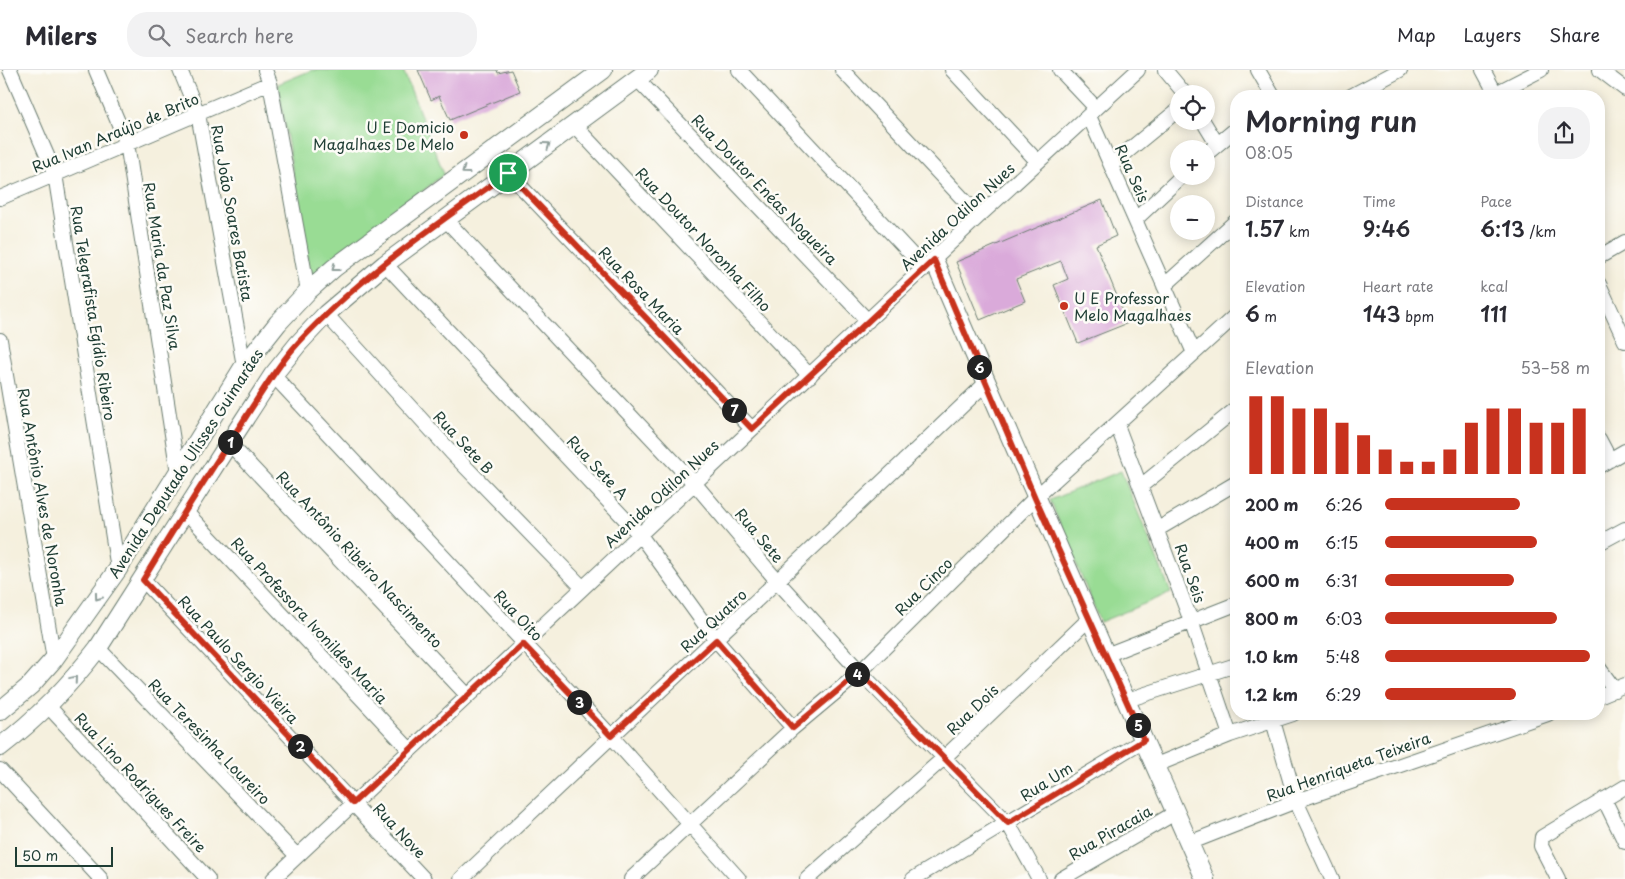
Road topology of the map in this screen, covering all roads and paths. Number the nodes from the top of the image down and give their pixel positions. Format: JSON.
{"nodes":[{"id":1,"x":10,"y":70,"type":"edge"},
{"id":2,"x":96,"y":70,"type":"edge"},
{"id":3,"x":180,"y":70,"type":"edge"},
{"id":4,"x":739,"y":70,"type":"edge"},
{"id":5,"x":842,"y":70,"type":"edge"},
{"id":6,"x":952,"y":70,"type":"edge"},
{"id":7,"x":1060,"y":70,"type":"edge"},
{"id":8,"x":1138,"y":70,"type":"edge"},
{"id":9,"x":1165,"y":70,"type":"edge"},
{"id":10,"x":1258,"y":70,"type":"edge"},
{"id":11,"x":1400,"y":70,"type":"edge"},
{"id":12,"x":1483,"y":70,"type":"edge"},
{"id":13,"x":1541,"y":70,"type":"edge"},
{"id":14,"x":1600,"y":70,"type":"edge"},
{"id":15,"x":643,"y":74,"type":"edge"},
{"id":16,"x":597,"y":75,"type":"edge"},
{"id":17,"x":268,"y":77,"type":"edge"},
{"id":18,"x":1178,"y":85,"type":"edge"},
{"id":19,"x":1625,"y":89,"type":"edge"},
{"id":20,"x":1270,"y":90,"type":"edge"},
{"id":21,"x":1362,"y":90,"type":"edge"},
{"id":22,"x":1494,"y":90,"type":"edge"},
{"id":23,"x":1504,"y":90,"type":"edge"},
{"id":24,"x":606,"y":100,"type":"junction"},
{"id":25,"x":1093,"y":112,"type":"junction"},
{"id":26,"x":198,"y":114,"type":"junction"},
{"id":27,"x":1170,"y":116,"type":"edge"},
{"id":28,"x":574,"y":125,"type":"junction"},
{"id":29,"x":1208,"y":130,"type":"edge"},
{"id":30,"x":1230,"y":134,"type":"edge"},
{"id":31,"x":127,"y":143,"type":"junction"},
{"id":32,"x":1217,"y":144,"type":"joint"},
{"id":33,"x":1038,"y":162,"type":"junction"},
{"id":34,"x":1112,"y":164,"type":"junction"},
{"id":35,"x":508,"y":173,"type":"junction"},
{"id":36,"x":55,"y":174,"type":"junction"},
{"id":37,"x":1172,"y":185,"type":"edge"},
{"id":38,"x":0,"y":198,"type":"edge"},
{"id":39,"x":979,"y":216,"type":"junction"},
{"id":40,"x":445,"y":219,"type":"junction"},
{"id":41,"x":1136,"y":219,"type":"junction"},
{"id":42,"x":1230,"y":226,"type":"edge"},
{"id":43,"x":1625,"y":242,"type":"edge"},
{"id":44,"x":1605,"y":254,"type":"edge"},
{"id":45,"x":385,"y":264,"type":"junction"},
{"id":46,"x":929,"y":265,"type":"junction"},
{"id":47,"x":1164,"y":286,"type":"junction"},
{"id":48,"x":308,"y":291,"type":"junction"},
{"id":49,"x":1605,"y":300,"type":"edge"},
{"id":50,"x":326,"y":314,"type":"junction"},
{"id":51,"x":1230,"y":320,"type":"edge"},
{"id":52,"x":868,"y":321,"type":"junction"},
{"id":53,"x":0,"y":340,"type":"edge"},
{"id":54,"x":1625,"y":341,"type":"edge"},
{"id":55,"x":1194,"y":353,"type":"junction"},
{"id":56,"x":244,"y":366,"type":"junction"},
{"id":57,"x":273,"y":376,"type":"junction"},
{"id":58,"x":810,"y":376,"type":"junction"},
{"id":59,"x":986,"y":383,"type":"junction"},
{"id":60,"x":1230,"y":414,"type":"edge"},
{"id":61,"x":1117,"y":425,"type":"junction"},
{"id":62,"x":752,"y":429,"type":"junction"},
{"id":63,"x":229,"y":443,"type":"junction"},
{"id":64,"x":1625,"y":452,"type":"edge"},
{"id":65,"x":1605,"y":462,"type":"edge"},
{"id":66,"x":178,"y":473,"type":"junction"},
{"id":67,"x":695,"y":484,"type":"junction"},
{"id":68,"x":1141,"y":486,"type":"junction"},
{"id":69,"x":1230,"y":487,"type":"edge"},
{"id":70,"x":1035,"y":498,"type":"junction"},
{"id":71,"x":186,"y":512,"type":"junction"},
{"id":72,"x":1625,"y":529,"type":"edge"},
{"id":73,"x":1158,"y":530,"type":"junction"},
{"id":74,"x":143,"y":532,"type":"junction"},
{"id":75,"x":640,"y":535,"type":"junction"},
{"id":76,"x":1605,"y":540,"type":"edge"},
{"id":77,"x":164,"y":545,"type":"junction"},
{"id":78,"x":118,"y":569,"type":"junction"},
{"id":79,"x":143,"y":580,"type":"junction"},
{"id":80,"x":778,"y":582,"type":"junction"},
{"id":81,"x":583,"y":588,"type":"junction"},
{"id":82,"x":1230,"y":606,"type":"edge"},
{"id":83,"x":1089,"y":619,"type":"junction"},
{"id":84,"x":1191,"y":621,"type":"junction"},
{"id":85,"x":716,"y":640,"type":"junction"},
{"id":86,"x":523,"y":644,"type":"junction"},
{"id":87,"x":98,"y":648,"type":"junction"},
{"id":88,"x":1106,"y":655,"type":"junction"},
{"id":89,"x":54,"y":659,"type":"junction"},
{"id":90,"x":1230,"y":667,"type":"edge"},
{"id":91,"x":860,"y":672,"type":"junction"},
{"id":92,"x":1209,"y":674,"type":"junction"},
{"id":93,"x":1605,"y":674,"type":"edge"},
{"id":94,"x":1620,"y":688,"type":"edge"},
{"id":95,"x":1605,"y":694,"type":"edge"},
{"id":96,"x":468,"y":696,"type":"junction"},
{"id":97,"x":1127,"y":700,"type":"junction"},
{"id":98,"x":49,"y":707,"type":"junction"},
{"id":99,"x":0,"y":711,"type":"edge"},
{"id":100,"x":1265,"y":720,"type":"edge"},
{"id":101,"x":1273,"y":720,"type":"edge"},
{"id":102,"x":1531,"y":720,"type":"edge"},
{"id":103,"x":793,"y":728,"type":"junction"},
{"id":104,"x":1230,"y":735,"type":"junction"},
{"id":105,"x":611,"y":736,"type":"junction"},
{"id":106,"x":1144,"y":740,"type":"junction"},
{"id":107,"x":0,"y":747,"type":"edge"},
{"id":108,"x":410,"y":750,"type":"junction"},
{"id":109,"x":945,"y":757,"type":"junction"},
{"id":110,"x":1156,"y":764,"type":"junction"},
{"id":111,"x":0,"y":770,"type":"edge"},
{"id":112,"x":1625,"y":787,"type":"edge"},
{"id":113,"x":1604,"y":799,"type":"junction"},
{"id":114,"x":1296,"y":801,"type":"junction"},
{"id":115,"x":353,"y":803,"type":"junction"},
{"id":116,"x":1175,"y":813,"type":"junction"},
{"id":117,"x":1008,"y":823,"type":"junction"},
{"id":118,"x":689,"y":825,"type":"junction"},
{"id":119,"x":1625,"y":842,"type":"edge"},
{"id":120,"x":1189,"y":843,"type":"junction"},
{"id":121,"x":297,"y":856,"type":"junction"},
{"id":122,"x":101,"y":879,"type":"edge"},
{"id":123,"x":208,"y":879,"type":"edge"},
{"id":124,"x":273,"y":879,"type":"edge"},
{"id":125,"x":424,"y":879,"type":"edge"},
{"id":126,"x":461,"y":879,"type":"edge"},
{"id":127,"x":631,"y":879,"type":"edge"},
{"id":128,"x":738,"y":879,"type":"edge"},
{"id":129,"x":807,"y":879,"type":"edge"},
{"id":130,"x":913,"y":879,"type":"edge"},
{"id":131,"x":1040,"y":879,"type":"edge"},
{"id":132,"x":1061,"y":879,"type":"edge"},
{"id":133,"x":1205,"y":879,"type":"edge"},
{"id":134,"x":1332,"y":879,"type":"edge"},
{"id":135,"x":1558,"y":879,"type":"edge"}],
"edges":[{"from":1,"to":36,"type":"street","name":"Rua Telegrafista Egídio Ribeiro"},
{"from":2,"to":31,"type":"street","name":"Rua Maria da Paz Silva"},
{"from":3,"to":26,"type":"street","name":"Rua João Soares Batista"},
{"from":4,"to":46,"type":"street"},
{"from":5,"to":39,"type":"street"},
{"from":6,"to":33,"type":"street"},
{"from":7,"to":25,"type":"street","name":"Rua Seis"},
{"from":8,"to":25,"type":"street","name":"Avenida Odilon Nues"},
{"from":9,"to":18,"type":"street"},
{"from":10,"to":20,"type":"street"},
{"from":11,"to":21,"type":"street"},
{"from":12,"to":22,"type":"street"},
{"from":13,"to":23,"type":"street"},
{"from":14,"to":19,"type":"street"},
{"from":15,"to":24,"type":"street","name":"Avenida Deputado Ulisses Guimarães"},
{"from":15,"to":52,"type":"street","name":"Rua Doutor Enéas Nogueira"},
{"from":16,"to":24,"type":"street"},
{"from":16,"to":48,"type":"street","name":"Avenida Deputado Ulisses Guimarães","one_way":true},
{"from":17,"to":26,"type":"street","name":"Rua Ivan Araújo de Brito"},
{"from":17,"to":48,"type":"street"},
{"from":24,"to":28,"type":"street","name":"Avenida Deputado Ulisses Guimarães"},
{"from":25,"to":33,"type":"street","name":"Avenida Odilon Nues"},
{"from":25,"to":34,"type":"street","name":"Rua Seis"},
{"from":26,"to":31,"type":"street","name":"Rua Ivan Araújo de Brito"},
{"from":26,"to":56,"type":"street","name":"Rua João Soares Batista"},
{"from":27,"to":34,"type":"street"},
{"from":35,"to":28,"type":"street","name":"Avenida Deputado Ulisses Guimarães","one_way":true},
{"from":28,"to":58,"type":"street","name":"Rua Doutor Noronha Filho"},
{"from":29,"to":32,"type":"street"},
{"from":30,"to":32,"type":"street"},
{"from":31,"to":36,"type":"street","name":"Rua Ivan Araújo de Brito"},
{"from":31,"to":66,"type":"street","name":"Rua Maria da Paz Silva"},
{"from":33,"to":39,"type":"street","name":"Avenida Odilon Nues"},
{"from":34,"to":41,"type":"street","name":"Rua Seis"},
{"from":35,"to":40,"type":"street","name":"Avenida Deputado Ulisses Guimarães"},
{"from":35,"to":62,"type":"street","name":"Rua Rosa Maria"},
{"from":36,"to":38,"type":"street","name":"Rua Ivan Araújo de Brito"},
{"from":36,"to":78,"type":"street","name":"Rua Telegrafista Egídio Ribeiro"},
{"from":37,"to":41,"type":"street"},
{"from":39,"to":46,"type":"street","name":"Avenida Odilon Nues"},
{"from":40,"to":45,"type":"street","name":"Avenida Deputado Ulisses Guimarães"},
{"from":40,"to":67,"type":"street","name":"Rua Sete"},
{"from":41,"to":47,"type":"street","name":"Rua Seis"},
{"from":42,"to":47,"type":"street"},
{"from":43,"to":44,"type":"street"},
{"from":45,"to":50,"type":"street","name":"Avenida Deputado Ulisses Guimarães"},
{"from":45,"to":75,"type":"street","name":"Rua Sete A"},
{"from":46,"to":52,"type":"street","name":"Avenida Odilon Nues"},
{"from":46,"to":59,"type":"street"},
{"from":47,"to":55,"type":"street","name":"Rua Seis"},
{"from":48,"to":56,"type":"street","name":"Avenida Deputado Ulisses Guimarães"},
{"from":49,"to":54,"type":"street"},
{"from":50,"to":57,"type":"street","name":"Avenida Deputado Ulisses Guimarães"},
{"from":50,"to":81,"type":"street","name":"Rua Sete B"},
{"from":51,"to":55,"type":"street","name":"Rua Cinco"},
{"from":52,"to":58,"type":"street","name":"Avenida Odilon Nues"},
{"from":53,"to":89,"type":"street","name":"Rua Antônio Alves de Noronha"},
{"from":55,"to":61,"type":"street","name":"Rua Cinco"},
{"from":56,"to":66,"type":"street","name":"Avenida Deputado Ulisses Guimarães"},
{"from":57,"to":63,"type":"street","name":"Avenida Deputado Ulisses Guimarães"},
{"from":57,"to":86,"type":"street","name":"Rua Oito"},
{"from":58,"to":62,"type":"street","name":"Avenida Odilon Nues"},
{"from":59,"to":70,"type":"street"},
{"from":59,"to":80,"type":"street","name":"Rua Quatro"},
{"from":60,"to":68,"type":"street"},
{"from":61,"to":68,"type":"street","name":"Rua Seis"},
{"from":61,"to":70,"type":"street","name":"Rua Cinco"},
{"from":62,"to":67,"type":"street","name":"Avenida Odilon Nues"},
{"from":63,"to":71,"type":"street","name":"Avenida Deputado Ulisses Guimarães"},
{"from":63,"to":96,"type":"street","name":"Rua Antônio Ribeiro Nascimento"},
{"from":64,"to":65,"type":"street"},
{"from":66,"to":74,"type":"street","name":"Avenida Deputado Ulisses Guimarães"},
{"from":67,"to":75,"type":"street","name":"Avenida Odilon Nues"},
{"from":67,"to":80,"type":"street","name":"Rua Sete"},
{"from":68,"to":73,"type":"street","name":"Rua Seis"},
{"from":69,"to":73,"type":"street"},
{"from":70,"to":83,"type":"street"},
{"from":70,"to":91,"type":"street","name":"Rua Cinco"},
{"from":71,"to":77,"type":"street","name":"Avenida Deputado Ulisses Guimarães"},
{"from":71,"to":108,"type":"street","name":"Rua Professora Ivonildes Maria"},
{"from":72,"to":76,"type":"street"},
{"from":73,"to":84,"type":"street","name":"Rua Seis"},
{"from":74,"to":77,"type":"street"},
{"from":74,"to":78,"type":"street","name":"Avenida Deputado Ulisses Guimarães"},
{"from":75,"to":81,"type":"street","name":"Avenida Odilon Nues"},
{"from":75,"to":85,"type":"street","name":"Rua Sete A"},
{"from":77,"to":79,"type":"street","name":"Avenida Deputado Ulisses Guimarães"},
{"from":78,"to":89,"type":"street","name":"Avenida Deputado Ulisses Guimarães","one_way":true},
{"from":79,"to":87,"type":"street","name":"Avenida Deputado Ulisses Guimarães"},
{"from":79,"to":115,"type":"street","name":"Rua Paulo Sergio Vieira"},
{"from":80,"to":85,"type":"street","name":"Rua Quatro"},
{"from":80,"to":91,"type":"street","name":"Rua Sete"},
{"from":81,"to":86,"type":"street","name":"Avenida Odilon Nues"},
{"from":82,"to":84,"type":"street"},
{"from":83,"to":88,"type":"street"},
{"from":83,"to":109,"type":"street","name":"Rua Dois"},
{"from":84,"to":88,"type":"street"},
{"from":84,"to":92,"type":"street","name":"Rua Seis"},
{"from":85,"to":103,"type":"street","name":"Rua Sete A"},
{"from":85,"to":105,"type":"street","name":"Rua Quatro"},
{"from":86,"to":96,"type":"street","name":"Avenida Odilon Nues"},
{"from":86,"to":105,"type":"street","name":"Rua Oito"},
{"from":98,"to":87,"type":"street","name":"Avenida Deputado Ulisses Guimarães","one_way":true},
{"from":87,"to":121,"type":"street","name":"Rua Teresinha Loureiro"},
{"from":88,"to":97,"type":"street"},
{"from":89,"to":99,"type":"street","name":"Avenida Deputado Ulisses Guimarães"},
{"from":90,"to":92,"type":"street"},
{"from":91,"to":103,"type":"street","name":"Rua Cinco"},
{"from":91,"to":109,"type":"street","name":"Rua Sete"},
{"from":92,"to":97,"type":"street"},
{"from":92,"to":104,"type":"street","name":"Rua Seis"},
{"from":93,"to":94,"type":"street"},
{"from":94,"to":95,"type":"street"},
{"from":96,"to":108,"type":"street","name":"Avenida Odilon Nues"},
{"from":97,"to":106,"type":"street"},
{"from":98,"to":107,"type":"street","name":"Avenida Deputado Ulisses Guimarães"},
{"from":98,"to":123,"type":"street","name":"Rua Lino Rodrigues Freire"},
{"from":100,"to":104,"type":"street"},
{"from":101,"to":114,"type":"street"},
{"from":102,"to":114,"type":"street","name":"Rua Henriqueta Teixeira"},
{"from":103,"to":118,"type":"street","name":"Rua Cinco"},
{"from":104,"to":110,"type":"street"},
{"from":105,"to":118,"type":"street","name":"Rua Oito"},
{"from":105,"to":126,"type":"street","name":"Rua Quatro"},
{"from":106,"to":110,"type":"street"},
{"from":106,"to":117,"type":"street","name":"Rua Um"},
{"from":108,"to":115,"type":"street","name":"Avenida Odilon Nues"},
{"from":109,"to":117,"type":"street","name":"Rua Sete"},
{"from":109,"to":129,"type":"street","name":"Rua Dois"},
{"from":110,"to":116,"type":"street"},
{"from":111,"to":122,"type":"street"},
{"from":112,"to":113,"type":"street"},
{"from":113,"to":119,"type":"street"},
{"from":113,"to":135,"type":"street"},
{"from":114,"to":120,"type":"street","name":"Rua Henriqueta Teixeira"},
{"from":114,"to":134,"type":"street"},
{"from":115,"to":121,"type":"street","name":"Avenida Odilon Nues"},
{"from":115,"to":125,"type":"street","name":"Rua Nove"},
{"from":116,"to":120,"type":"street"},
{"from":116,"to":132,"type":"street","name":"Rua Piracaia"},
{"from":117,"to":130,"type":"street","name":"Rua Um"},
{"from":117,"to":131,"type":"street","name":"Rua Sete"},
{"from":118,"to":127,"type":"street","name":"Rua Cinco"},
{"from":118,"to":128,"type":"street","name":"Rua Oito"},
{"from":120,"to":133,"type":"street"},
{"from":121,"to":124,"type":"street","name":"Avenida Odilon Nues"}]}
